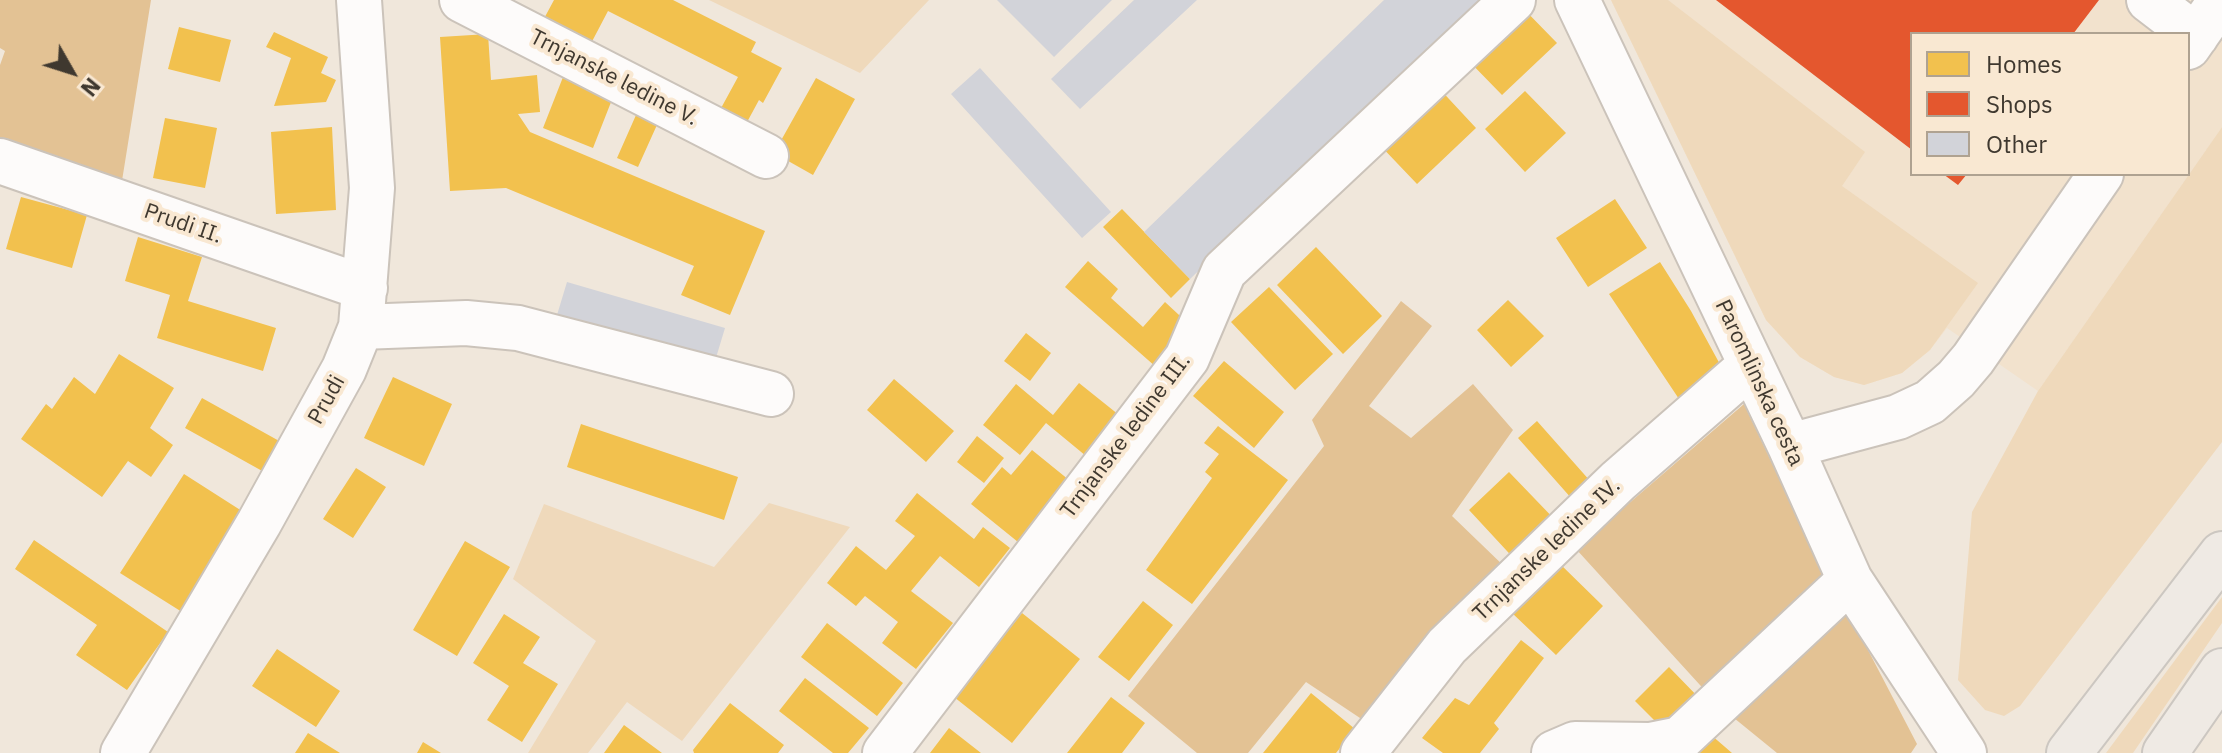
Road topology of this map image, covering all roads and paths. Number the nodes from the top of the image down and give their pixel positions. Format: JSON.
{"nodes":[{"id":1,"x":359,"y":0,"type":"edge"},
{"id":2,"x":462,"y":0,"type":"edge"},
{"id":3,"x":1513,"y":0,"type":"edge"},
{"id":4,"x":1577,"y":0,"type":"edge"},
{"id":5,"x":2149,"y":0,"type":"edge"},
{"id":6,"x":2221,"y":0,"type":"edge"},
{"id":7,"x":2182,"y":32,"type":"edge"},
{"id":8,"x":2192,"y":42,"type":"edge"},
{"id":9,"x":766,"y":156,"type":"dead end"},
{"id":10,"x":0,"y":161,"type":"edge"},
{"id":11,"x":2100,"y":176,"type":"edge"},
{"id":12,"x":363,"y":307,"type":"junction"},
{"id":13,"x":1751,"y":365,"type":"junction"},
{"id":14,"x":771,"y":394,"type":"dead end"},
{"id":15,"x":1790,"y":446,"type":"junction"},
{"id":16,"x":2222,"y":554,"type":"edge"},
{"id":17,"x":1850,"y":580,"type":"junction"},
{"id":18,"x":2222,"y":671,"type":"edge"},
{"id":19,"x":123,"y":753,"type":"edge"},
{"id":20,"x":885,"y":753,"type":"edge"},
{"id":21,"x":1363,"y":753,"type":"edge"},
{"id":22,"x":1554,"y":753,"type":"edge"},
{"id":23,"x":1964,"y":753,"type":"edge"},
{"id":24,"x":2069,"y":753,"type":"edge"},
{"id":25,"x":2165,"y":753,"type":"edge"}],
"edges":[{"from":1,"to":12,"type":"street","name":"Prudi"},
{"from":2,"to":9,"type":"street","name":"Trnjanske ledine V."},
{"from":3,"to":20,"type":"street","name":"Trnjanske ledine III."},
{"from":4,"to":13,"type":"street","name":"Paromlinska cesta"},
{"from":5,"to":7,"type":"street"},
{"from":6,"to":8,"type":"street"},
{"from":10,"to":12,"type":"street","name":"Prudi II."},
{"from":11,"to":15,"type":"street"},
{"from":12,"to":14,"type":"street"},
{"from":12,"to":19,"type":"street","name":"Prudi"},
{"from":13,"to":15,"type":"street","name":"Paromlinska cesta"},
{"from":13,"to":21,"type":"street","name":"Trnjanske ledine IV."},
{"from":15,"to":17,"type":"street","name":"Paromlinska cesta"},
{"from":16,"to":24,"type":"main road"},
{"from":17,"to":22,"type":"street"},
{"from":17,"to":23,"type":"street","name":"Paromlinska cesta"},
{"from":18,"to":25,"type":"main road"}]}
